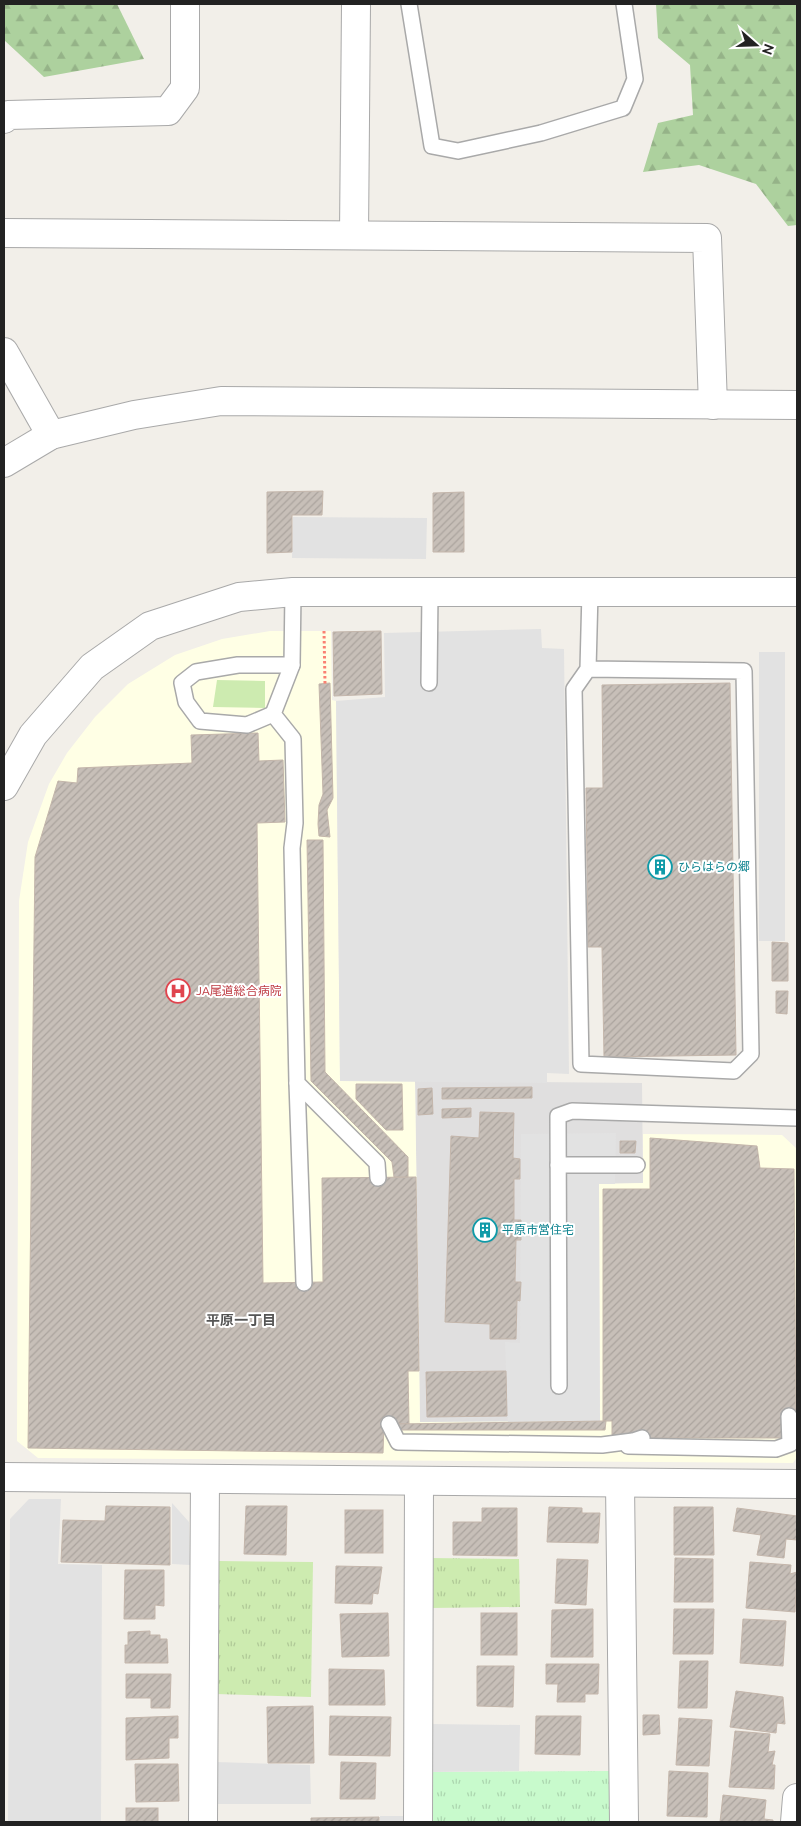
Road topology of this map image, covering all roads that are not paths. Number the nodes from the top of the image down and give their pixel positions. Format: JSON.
{"nodes":[{"id":1,"x":185,"y":4,"type":"edge"},
{"id":2,"x":356,"y":4,"type":"edge"},
{"id":3,"x":409,"y":4,"type":"edge"},
{"id":4,"x":624,"y":4,"type":"edge"},
{"id":5,"x":4,"y":119,"type":"edge"},
{"id":6,"x":4,"y":233,"type":"edge"},
{"id":7,"x":354,"y":235,"type":"junction"},
{"id":8,"x":4,"y":352,"type":"edge"},
{"id":9,"x":713,"y":404,"type":"junction"},
{"id":10,"x":797,"y":405,"type":"edge"},
{"id":11,"x":51,"y":435,"type":"junction"},
{"id":12,"x":4,"y":463,"type":"edge"},
{"id":13,"x":293,"y":592,"type":"junction"},
{"id":14,"x":430,"y":592,"type":"junction"},
{"id":15,"x":590,"y":592,"type":"junction"},
{"id":16,"x":797,"y":592,"type":"edge"},
{"id":17,"x":292,"y":665,"type":"junction"},
{"id":18,"x":588,"y":670,"type":"junction"},
{"id":19,"x":430,"y":683,"type":"dead end"},
{"id":20,"x":273,"y":714,"type":"junction"},
{"id":21,"x":4,"y":786,"type":"edge"},
{"id":22,"x":298,"y":1084,"type":"junction"},
{"id":23,"x":797,"y":1118,"type":"edge"},
{"id":24,"x":558,"y":1165,"type":"junction"},
{"id":25,"x":638,"y":1165,"type":"dead end"},
{"id":26,"x":378,"y":1178,"type":"dead end"},
{"id":27,"x":304,"y":1283,"type":"dead end"},
{"id":28,"x":559,"y":1386,"type":"dead end"},
{"id":29,"x":788,"y":1416,"type":"dead end"},
{"id":30,"x":389,"y":1424,"type":"dead end"},
{"id":31,"x":642,"y":1438,"type":"dead end"},
{"id":32,"x":602,"y":1445,"type":"junction"},
{"id":33,"x":4,"y":1477,"type":"edge"},
{"id":34,"x":205,"y":1479,"type":"junction"},
{"id":35,"x":419,"y":1481,"type":"junction"},
{"id":36,"x":620,"y":1482,"type":"junction"},
{"id":37,"x":797,"y":1484,"type":"edge"},
{"id":38,"x":797,"y":1798,"type":"edge"},
{"id":39,"x":203,"y":1822,"type":"edge"},
{"id":40,"x":418,"y":1822,"type":"edge"},
{"id":41,"x":624,"y":1822,"type":"edge"},
{"id":42,"x":795,"y":1822,"type":"edge"}],
"edges":[{"from":1,"to":5,"type":"street"},
{"from":2,"to":7,"type":"street"},
{"from":3,"to":4,"type":"lane"},
{"from":6,"to":7,"type":"street"},
{"from":7,"to":9,"type":"street"},
{"from":8,"to":11,"type":"street"},
{"from":9,"to":10,"type":"street"},
{"from":9,"to":11,"type":"street"},
{"from":11,"to":12,"type":"street"},
{"from":13,"to":14,"type":"street"},
{"from":13,"to":17,"type":"lane"},
{"from":13,"to":21,"type":"street"},
{"from":14,"to":15,"type":"street"},
{"from":14,"to":19,"type":"lane"},
{"from":15,"to":16,"type":"street"},
{"from":15,"to":18,"type":"lane"},
{"from":17,"to":20,"type":"lane"},
{"from":17,"to":20,"type":"lane"},
{"from":18,"to":18,"type":"lane"},
{"from":20,"to":22,"type":"lane"},
{"from":22,"to":26,"type":"lane"},
{"from":22,"to":27,"type":"lane"},
{"from":23,"to":24,"type":"lane"},
{"from":24,"to":25,"type":"lane"},
{"from":24,"to":28,"type":"lane"},
{"from":29,"to":32,"type":"lane"},
{"from":30,"to":32,"type":"lane"},
{"from":31,"to":32,"type":"lane"},
{"from":33,"to":34,"type":"street"},
{"from":34,"to":35,"type":"street"},
{"from":34,"to":39,"type":"street"},
{"from":35,"to":36,"type":"street"},
{"from":35,"to":40,"type":"street"},
{"from":36,"to":37,"type":"street"},
{"from":36,"to":41,"type":"street"},
{"from":38,"to":42,"type":"street"}]}
